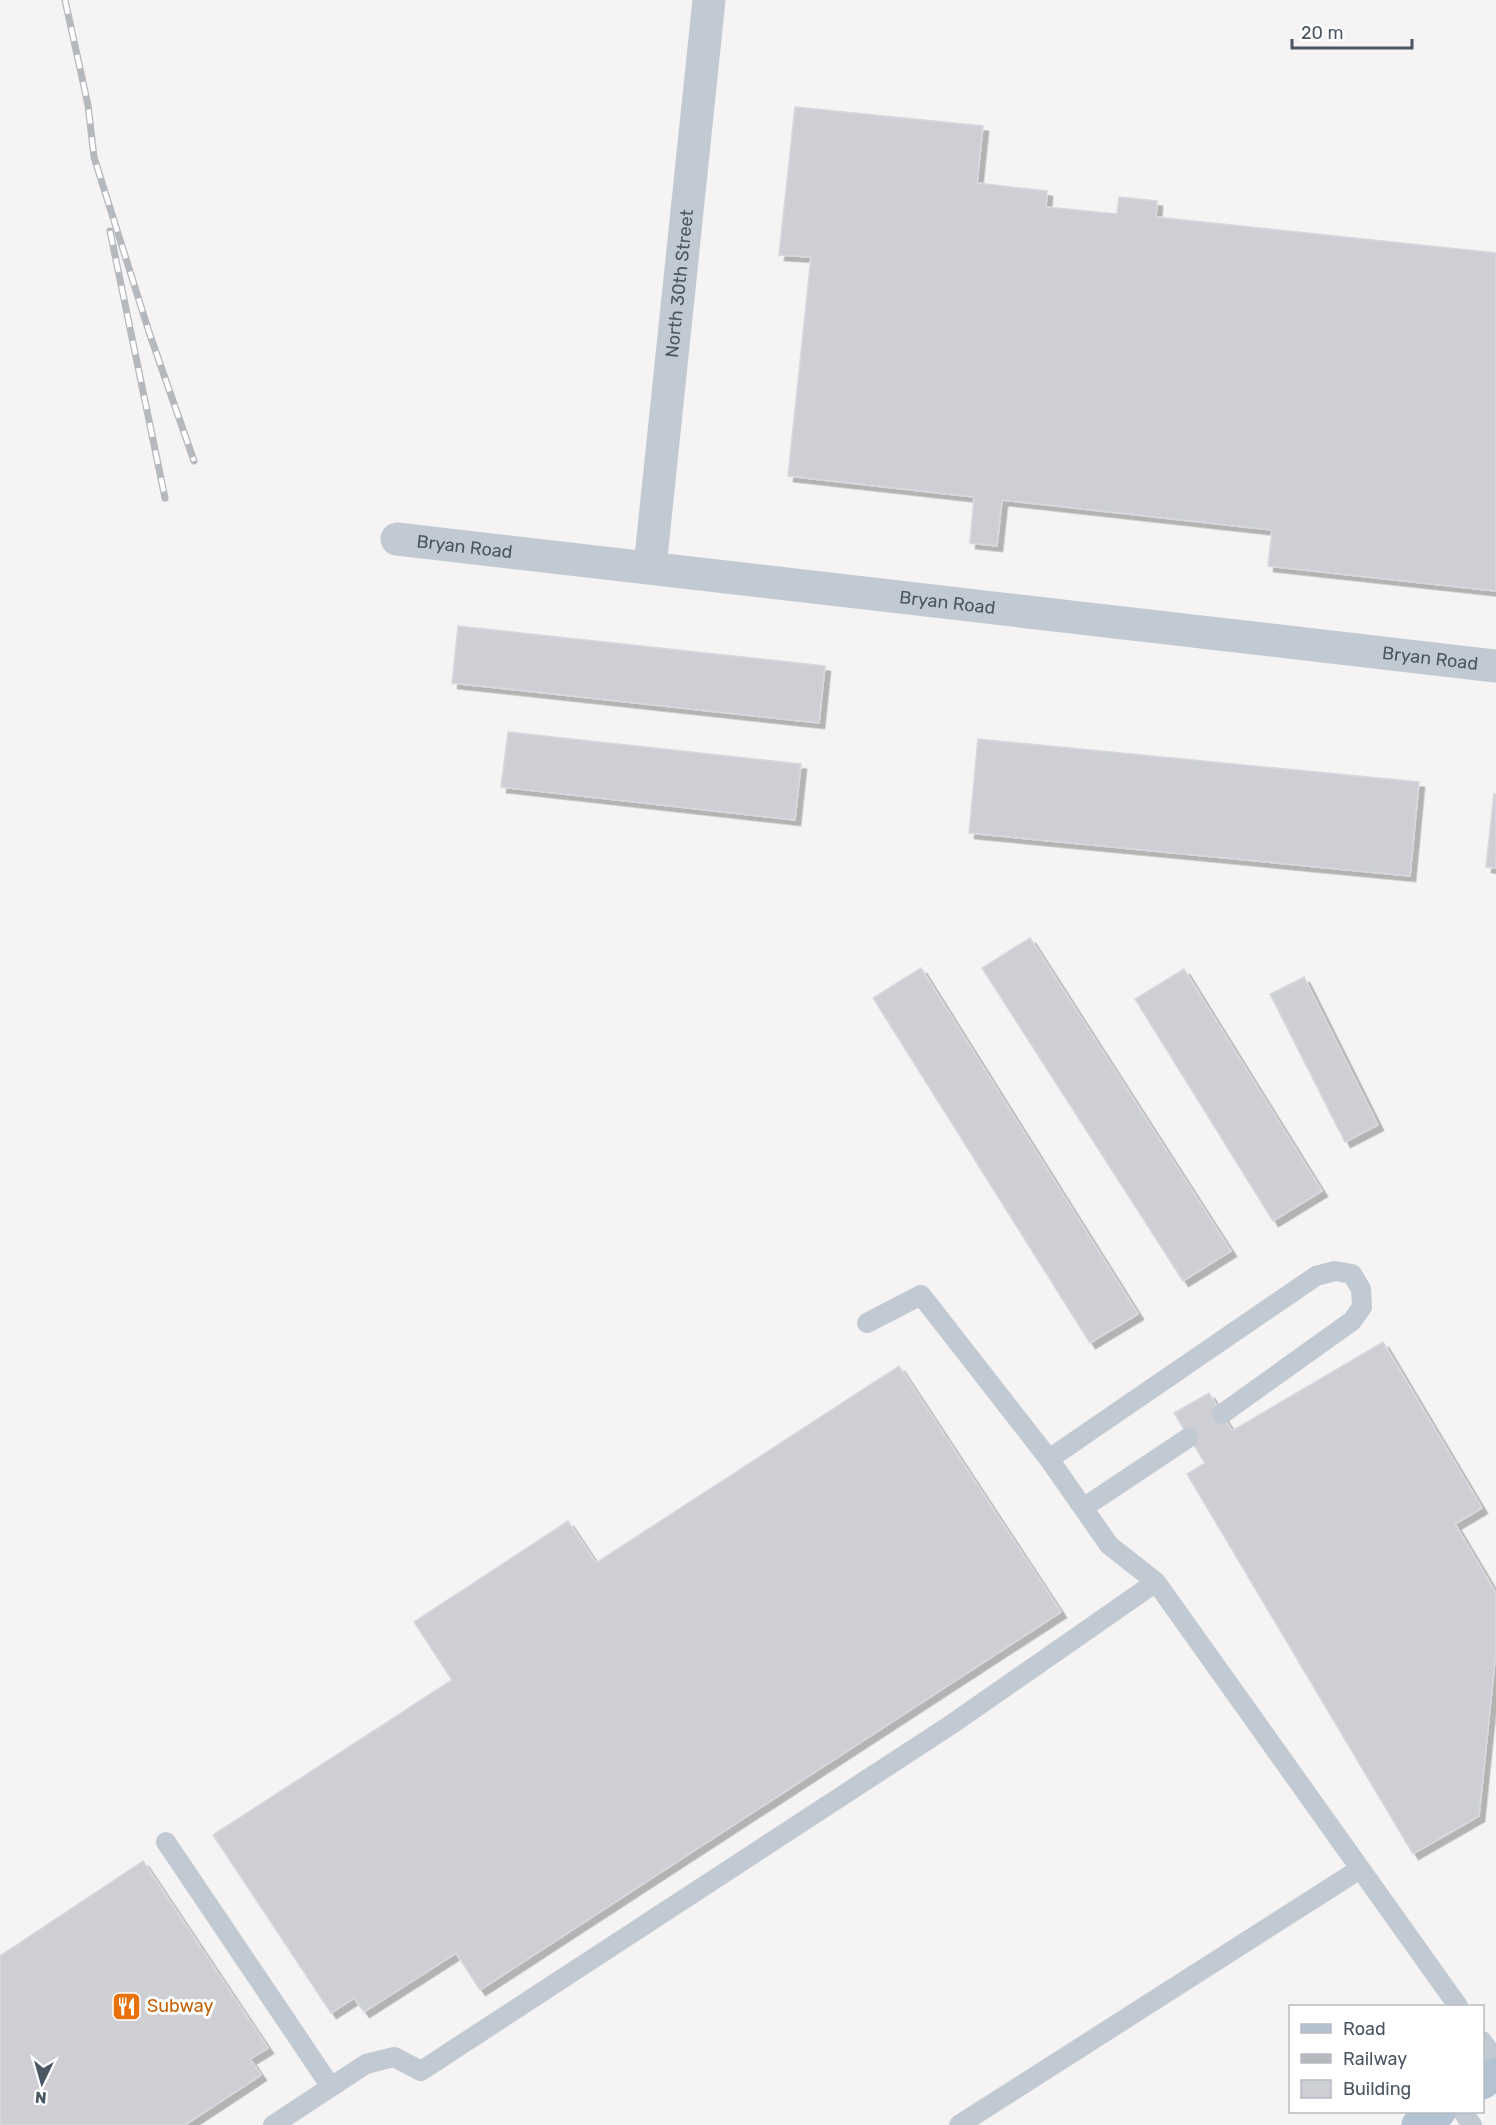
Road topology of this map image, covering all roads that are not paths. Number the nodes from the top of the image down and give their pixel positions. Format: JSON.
{"nodes":[{"id":1,"x":709,"y":0,"type":"edge"},
{"id":2,"x":397,"y":539,"type":"dead end"},
{"id":3,"x":650,"y":567,"type":"junction"},
{"id":4,"x":1496,"y":666,"type":"edge"},
{"id":5,"x":867,"y":1323,"type":"dead end"},
{"id":6,"x":1222,"y":1414,"type":"dead end"},
{"id":7,"x":1188,"y":1438,"type":"dead end"},
{"id":8,"x":1049,"y":1459,"type":"junction"},
{"id":9,"x":1083,"y":1508,"type":"junction"},
{"id":10,"x":1156,"y":1582,"type":"junction"},
{"id":11,"x":166,"y":1842,"type":"dead end"},
{"id":12,"x":1360,"y":1869,"type":"junction"},
{"id":13,"x":1457,"y":2005,"type":"edge"},
{"id":14,"x":1484,"y":2044,"type":"edge"},
{"id":15,"x":1496,"y":2060,"type":"edge"},
{"id":16,"x":331,"y":2087,"type":"junction"},
{"id":17,"x":1437,"y":2113,"type":"edge"},
{"id":18,"x":273,"y":2125,"type":"edge"},
{"id":19,"x":958,"y":2125,"type":"edge"},
{"id":20,"x":1418,"y":2125,"type":"edge"}],
"edges":[{"from":1,"to":3,"type":"street","name":"North 30th Street"},
{"from":2,"to":3,"type":"street","name":"Bryan Road"},
{"from":3,"to":4,"type":"street","name":"Bryan Road"},
{"from":5,"to":8,"type":"lane"},
{"from":6,"to":8,"type":"lane"},
{"from":7,"to":9,"type":"lane"},
{"from":8,"to":9,"type":"lane"},
{"from":9,"to":10,"type":"lane"},
{"from":10,"to":12,"type":"lane"},
{"from":10,"to":16,"type":"lane"},
{"from":11,"to":16,"type":"lane"},
{"from":12,"to":13,"type":"lane"},
{"from":12,"to":19,"type":"lane"},
{"from":14,"to":15,"type":"lane"},
{"from":16,"to":18,"type":"lane"},
{"from":17,"to":20,"type":"main road"}]}
